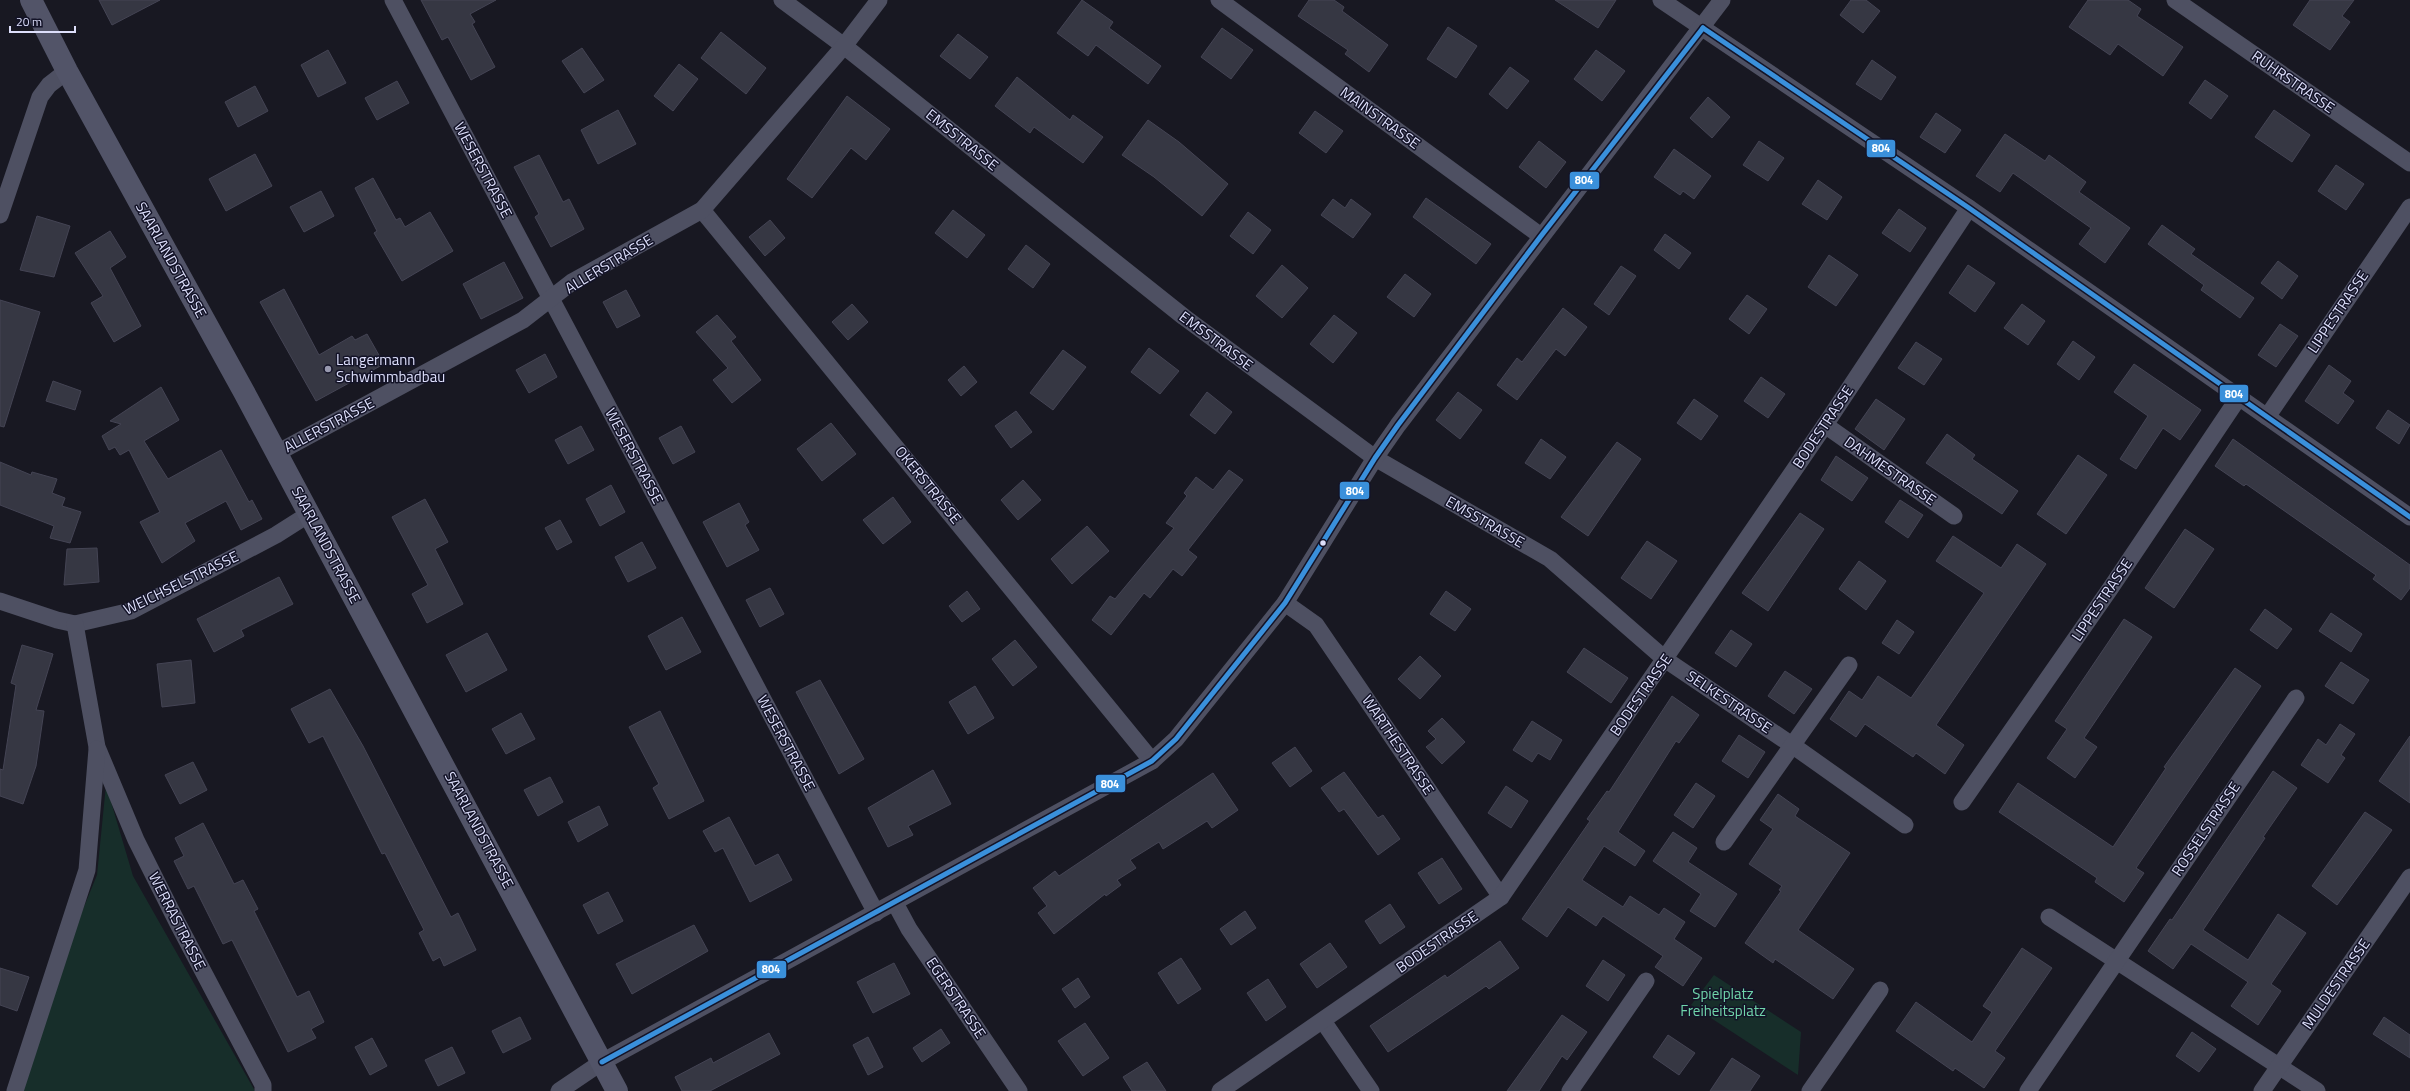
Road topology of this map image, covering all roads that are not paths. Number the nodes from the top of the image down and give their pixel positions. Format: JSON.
{"nodes":[{"id":1,"x":31,"y":0,"type":"edge"},
{"id":2,"x":393,"y":0,"type":"edge"},
{"id":3,"x":782,"y":0,"type":"edge"},
{"id":4,"x":879,"y":0,"type":"edge"},
{"id":5,"x":1219,"y":0,"type":"edge"},
{"id":6,"x":1661,"y":0,"type":"edge"},
{"id":7,"x":1722,"y":0,"type":"edge"},
{"id":8,"x":2175,"y":0,"type":"edge"},
{"id":9,"x":1703,"y":28,"type":"junction"},
{"id":10,"x":844,"y":46,"type":"junction"},
{"id":11,"x":67,"y":71,"type":"junction"},
{"id":12,"x":2410,"y":163,"type":"edge"},
{"id":13,"x":2410,"y":207,"type":"edge"},
{"id":14,"x":1969,"y":208,"type":"junction"},
{"id":15,"x":702,"y":210,"type":"junction"},
{"id":16,"x":0,"y":215,"type":"edge"},
{"id":17,"x":1540,"y":236,"type":"junction"},
{"id":18,"x":552,"y":300,"type":"junction"},
{"id":19,"x":2239,"y":397,"type":"junction"},
{"id":20,"x":2267,"y":417,"type":"junction"},
{"id":21,"x":1825,"y":425,"type":"junction"},
{"id":22,"x":277,"y":453,"type":"junction"},
{"id":23,"x":1375,"y":458,"type":"junction"},
{"id":24,"x":309,"y":514,"type":"junction"},
{"id":25,"x":1954,"y":516,"type":"dead end"},
{"id":26,"x":2410,"y":517,"type":"edge"},
{"id":27,"x":0,"y":601,"type":"edge"},
{"id":28,"x":1285,"y":602,"type":"junction"},
{"id":29,"x":75,"y":624,"type":"junction"},
{"id":30,"x":1666,"y":660,"type":"junction"},
{"id":31,"x":1848,"y":665,"type":"dead end"},
{"id":32,"x":2296,"y":698,"type":"dead end"},
{"id":33,"x":1792,"y":745,"type":"junction"},
{"id":34,"x":97,"y":747,"type":"junction"},
{"id":35,"x":1152,"y":761,"type":"junction"},
{"id":36,"x":1962,"y":802,"type":"dead end"},
{"id":37,"x":1905,"y":825,"type":"dead end"},
{"id":38,"x":1724,"y":842,"type":"dead end"},
{"id":39,"x":2410,"y":878,"type":"edge"},
{"id":40,"x":1501,"y":897,"type":"junction"},
{"id":41,"x":895,"y":903,"type":"junction"},
{"id":42,"x":876,"y":912,"type":"junction"},
{"id":43,"x":2049,"y":917,"type":"dead end"},
{"id":44,"x":2116,"y":960,"type":"junction"},
{"id":45,"x":1646,"y":981,"type":"dead end"},
{"id":46,"x":1880,"y":990,"type":"dead end"},
{"id":47,"x":1323,"y":1021,"type":"junction"},
{"id":48,"x":602,"y":1062,"type":"junction"},
{"id":49,"x":2278,"y":1068,"type":"junction"},
{"id":50,"x":15,"y":1091,"type":"edge"},
{"id":51,"x":263,"y":1091,"type":"edge"},
{"id":52,"x":559,"y":1091,"type":"edge"},
{"id":53,"x":617,"y":1091,"type":"edge"},
{"id":54,"x":1019,"y":1091,"type":"edge"},
{"id":55,"x":1220,"y":1091,"type":"edge"},
{"id":56,"x":1371,"y":1091,"type":"edge"},
{"id":57,"x":1570,"y":1091,"type":"edge"},
{"id":58,"x":1810,"y":1091,"type":"edge"},
{"id":59,"x":2028,"y":1091,"type":"edge"},
{"id":60,"x":2262,"y":1091,"type":"edge"},
{"id":61,"x":2316,"y":1091,"type":"edge"}],
"edges":[{"from":1,"to":11,"type":"street","name":"SAARLANDSTRASSE"},
{"from":2,"to":18,"type":"street","name":"WESERSTRASSE"},
{"from":3,"to":10,"type":"street","name":"EMSSTRASSE"},
{"from":4,"to":10,"type":"street","name":"ALLERSTRASSE"},
{"from":5,"to":17,"type":"street","name":"MAINSTRASSE"},
{"from":6,"to":9,"type":"street"},
{"from":7,"to":9,"type":"street"},
{"from":8,"to":12,"type":"street","name":"RUHRSTRASSE"},
{"from":9,"to":14,"type":"street"},
{"from":9,"to":17,"type":"street"},
{"from":10,"to":15,"type":"street","name":"ALLERSTRASSE"},
{"from":10,"to":23,"type":"street","name":"EMSSTRASSE"},
{"from":11,"to":16,"type":"street"},
{"from":11,"to":22,"type":"street","name":"SAARLANDSTRASSE"},
{"from":13,"to":20,"type":"street","name":"LIPPESTRASSE"},
{"from":14,"to":19,"type":"street"},
{"from":14,"to":21,"type":"street","name":"BODESTRASSE"},
{"from":15,"to":18,"type":"street","name":"ALLERSTRASSE"},
{"from":15,"to":35,"type":"street","name":"OKERSTRASSE"},
{"from":17,"to":23,"type":"street"},
{"from":18,"to":22,"type":"street","name":"ALLERSTRASSE"},
{"from":18,"to":42,"type":"street","name":"WESERSTRASSE"},
{"from":19,"to":20,"type":"street"},
{"from":19,"to":36,"type":"street","name":"LIPPESTRASSE"},
{"from":20,"to":26,"type":"street"},
{"from":21,"to":25,"type":"street","name":"DAHMESTRASSE"},
{"from":21,"to":30,"type":"street","name":"BODESTRASSE"},
{"from":22,"to":24,"type":"street","name":"SAARLANDSTRASSE"},
{"from":23,"to":28,"type":"street"},
{"from":23,"to":30,"type":"street","name":"EMSSTRASSE"},
{"from":24,"to":29,"type":"street","name":"WEICHSELSTRASSE"},
{"from":24,"to":48,"type":"street","name":"SAARLANDSTRASSE"},
{"from":27,"to":29,"type":"street","name":"WEICHSELSTRASSE"},
{"from":28,"to":35,"type":"street"},
{"from":28,"to":40,"type":"street","name":"WARTHESTRASSE"},
{"from":29,"to":34,"type":"street","name":"WERRASTRASSE"},
{"from":30,"to":33,"type":"street","name":"SELKESTRASSE"},
{"from":30,"to":40,"type":"street","name":"BODESTRASSE"},
{"from":31,"to":33,"type":"street"},
{"from":32,"to":44,"type":"street","name":"ROSSELSTRASSE"},
{"from":33,"to":37,"type":"street","name":"SELKESTRASSE"},
{"from":33,"to":38,"type":"street"},
{"from":34,"to":50,"type":"street","name":"WERRASTRASSE"},
{"from":34,"to":51,"type":"street","name":"WERRASTRASSE"},
{"from":35,"to":41,"type":"street"},
{"from":39,"to":49,"type":"street","name":"MULDESTRASSE"},
{"from":40,"to":47,"type":"street","name":"BODESTRASSE"},
{"from":41,"to":42,"type":"street"},
{"from":41,"to":54,"type":"street","name":"EGERSTRASSE"},
{"from":42,"to":48,"type":"street"},
{"from":43,"to":44,"type":"street"},
{"from":44,"to":49,"type":"street"},
{"from":44,"to":59,"type":"street","name":"ROSSELSTRASSE"},
{"from":45,"to":57,"type":"street"},
{"from":46,"to":58,"type":"street"},
{"from":47,"to":55,"type":"street","name":"BODESTRASSE"},
{"from":47,"to":56,"type":"street"},
{"from":48,"to":52,"type":"street"},
{"from":48,"to":53,"type":"street","name":"SAARLANDSTRASSE"},
{"from":49,"to":60,"type":"street","name":"MULDESTRASSE"},
{"from":49,"to":61,"type":"street"}]}
